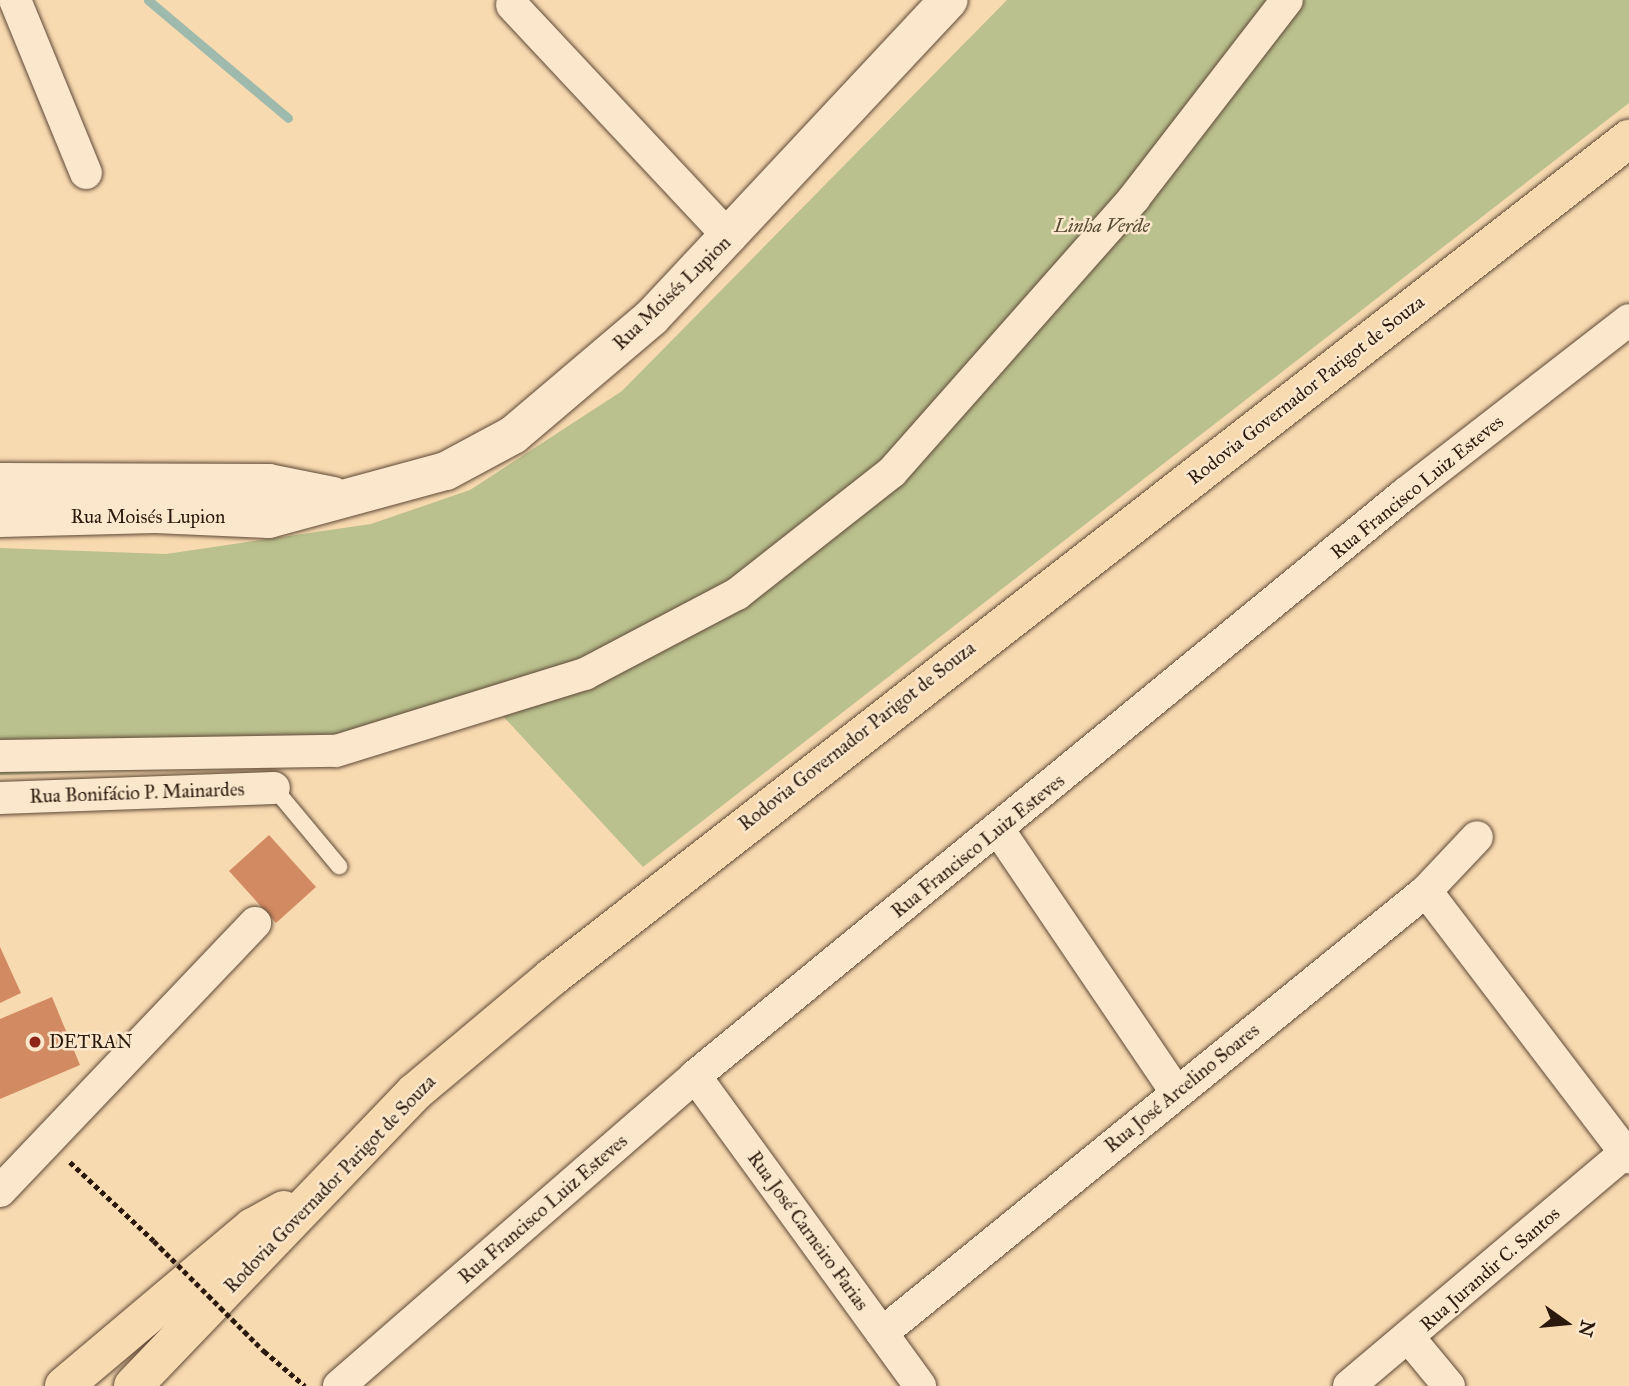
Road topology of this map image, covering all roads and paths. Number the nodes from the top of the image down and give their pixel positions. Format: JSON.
{"nodes":[{"id":1,"x":15,"y":0,"type":"edge"},
{"id":2,"x":950,"y":0,"type":"edge"},
{"id":3,"x":1287,"y":0,"type":"edge"},
{"id":4,"x":513,"y":5,"type":"dead end"},
{"id":5,"x":1629,"y":139,"type":"edge"},
{"id":6,"x":86,"y":173,"type":"dead end"},
{"id":7,"x":730,"y":238,"type":"junction"},
{"id":8,"x":1629,"y":320,"type":"edge"},
{"id":9,"x":15,"y":500,"type":"edge"},
{"id":10,"x":0,"y":756,"type":"edge"},
{"id":11,"x":274,"y":788,"type":"joint"},
{"id":12,"x":0,"y":798,"type":"edge"},
{"id":13,"x":998,"y":829,"type":"junction"},
{"id":14,"x":1477,"y":837,"type":"dead end"},
{"id":15,"x":339,"y":866,"type":"dead end"},
{"id":16,"x":1426,"y":891,"type":"junction"},
{"id":17,"x":256,"y":923,"type":"dead end"},
{"id":18,"x":695,"y":1076,"type":"junction"},
{"id":19,"x":1176,"y":1092,"type":"junction"},
{"id":20,"x":1628,"y":1153,"type":"edge"},
{"id":21,"x":70,"y":1162,"type":"dead end"},
{"id":22,"x":332,"y":1183,"type":"junction"},
{"id":23,"x":0,"y":1191,"type":"edge"},
{"id":24,"x":882,"y":1333,"type":"junction"},
{"id":25,"x":1410,"y":1339,"type":"junction"},
{"id":26,"x":64,"y":1386,"type":"edge"},
{"id":27,"x":133,"y":1386,"type":"edge"},
{"id":28,"x":305,"y":1386,"type":"edge"},
{"id":29,"x":339,"y":1386,"type":"edge"},
{"id":30,"x":920,"y":1386,"type":"edge"},
{"id":31,"x":1349,"y":1386,"type":"edge"},
{"id":32,"x":1449,"y":1386,"type":"edge"}],
"edges":[{"from":1,"to":6,"type":"street"},
{"from":2,"to":7,"type":"street","name":"Rua Moisés Lupion"},
{"from":3,"to":10,"type":"street"},
{"from":4,"to":7,"type":"street"},
{"from":5,"to":22,"type":"main road","name":"Rodovia Governador Parigot de Souza"},
{"from":7,"to":9,"type":"street","name":"Rua Moisés Lupion"},
{"from":8,"to":13,"type":"street","name":"Rua Francisco Luiz Esteves"},
{"from":11,"to":12,"type":"street","name":"Rua Bonifácio P. Mainardes"},
{"from":11,"to":15,"type":"lane"},
{"from":13,"to":18,"type":"street","name":"Rua Francisco Luiz Esteves"},
{"from":13,"to":19,"type":"street"},
{"from":14,"to":16,"type":"street","name":"Rua José Arcelino Soares"},
{"from":16,"to":19,"type":"street","name":"Rua José Arcelino Soares"},
{"from":16,"to":20,"type":"street"},
{"from":17,"to":23,"type":"street"},
{"from":18,"to":24,"type":"street","name":"Rua José Carneiro Farias"},
{"from":18,"to":29,"type":"street","name":"Rua Francisco Luiz Esteves"},
{"from":19,"to":24,"type":"street","name":"Rua José Arcelino Soares"},
{"from":20,"to":25,"type":"street","name":"Rua Jurandir C. Santos"},
{"from":21,"to":28,"type":"path","bridge":true},
{"from":22,"to":26,"type":"main road"},
{"from":22,"to":27,"type":"main road","name":"Rodovia Governador Parigot de Souza"},
{"from":24,"to":30,"type":"street","name":"Rua José Carneiro Farias"},
{"from":25,"to":31,"type":"street","name":"Rua Jurandir C. Santos"},
{"from":25,"to":32,"type":"street"}]}
